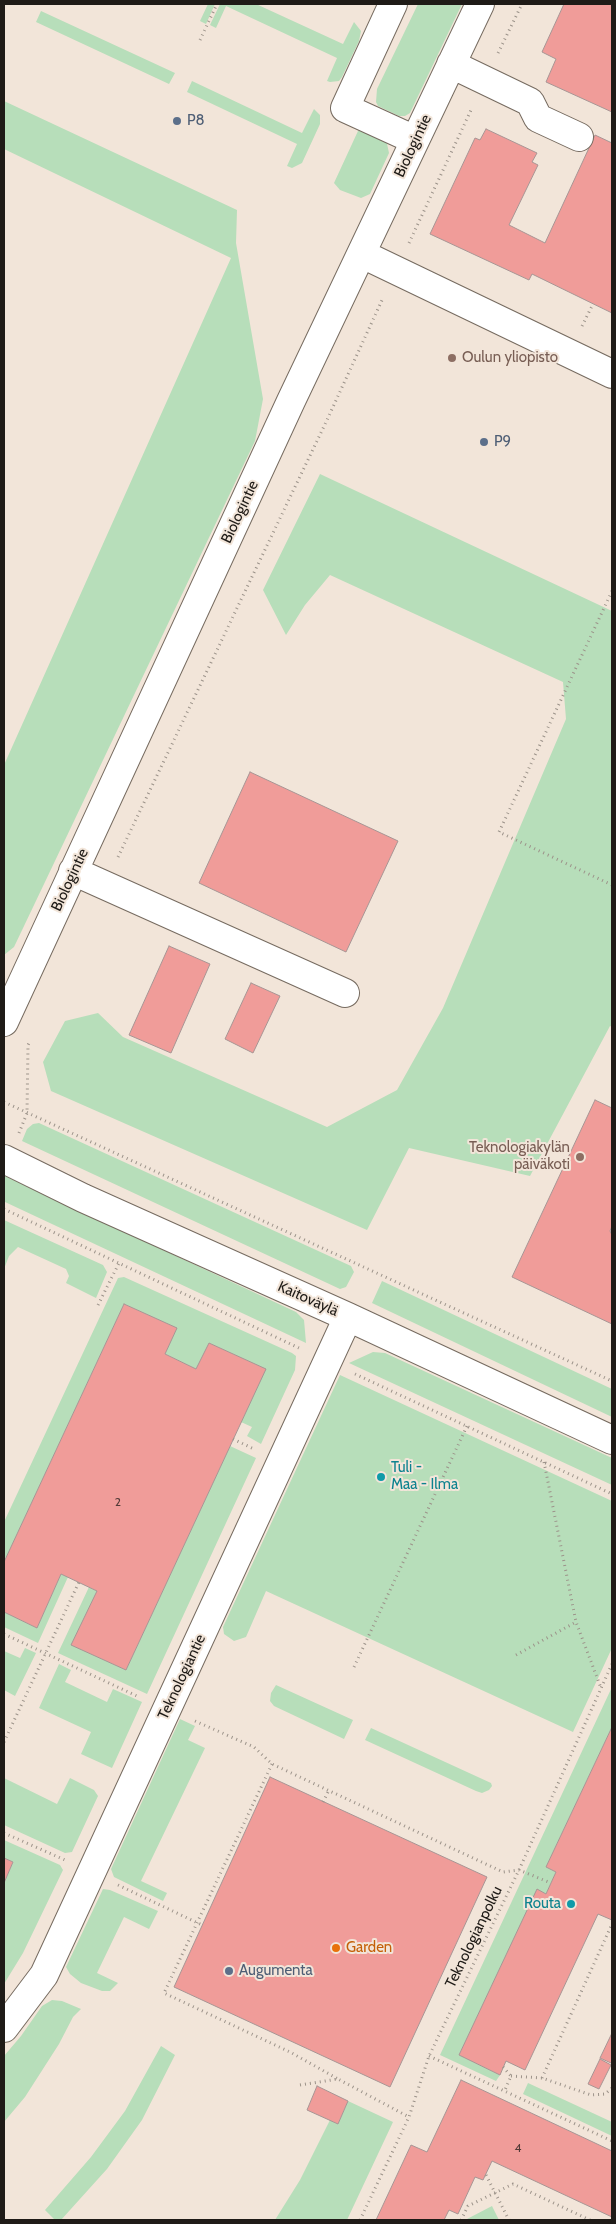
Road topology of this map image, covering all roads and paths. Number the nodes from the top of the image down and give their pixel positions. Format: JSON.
{"nodes":[{"id":1,"x":217,"y":4,"type":"edge"},
{"id":2,"x":393,"y":4,"type":"edge"},
{"id":3,"x":480,"y":4,"type":"edge"},
{"id":4,"x":522,"y":4,"type":"edge"},
{"id":5,"x":200,"y":40,"type":"dead end"},
{"id":6,"x":451,"y":64,"type":"junction"},
{"id":7,"x":485,"y":81,"type":"junction"},
{"id":8,"x":579,"y":136,"type":"dead end"},
{"id":9,"x":415,"y":140,"type":"junction"},
{"id":10,"x":362,"y":254,"type":"junction"},
{"id":11,"x":395,"y":271,"type":"junction"},
{"id":12,"x":612,"y":374,"type":"edge"},
{"id":13,"x":612,"y":591,"type":"edge"},
{"id":14,"x":74,"y":871,"type":"junction"},
{"id":15,"x":105,"y":884,"type":"junction"},
{"id":16,"x":612,"y":885,"type":"edge"},
{"id":17,"x":345,"y":993,"type":"dead end"},
{"id":18,"x":4,"y":1022,"type":"edge"},
{"id":19,"x":32,"y":1036,"type":"dead end"},
{"id":20,"x":4,"y":1102,"type":"edge"},
{"id":21,"x":28,"y":1113,"type":"junction"},
{"id":22,"x":5,"y":1160,"type":"edge"},
{"id":23,"x":118,"y":1263,"type":"dead end"},
{"id":24,"x":98,"y":1305,"type":"dead end"},
{"id":25,"x":348,"y":1317,"type":"junction"},
{"id":26,"x":612,"y":1381,"type":"edge"},
{"id":27,"x":467,"y":1426,"type":"dead end"},
{"id":28,"x":233,"y":1440,"type":"dead end"},
{"id":29,"x":612,"y":1440,"type":"edge"},
{"id":30,"x":262,"y":1453,"type":"dead end"},
{"id":31,"x":544,"y":1462,"type":"dead end"},
{"id":32,"x":79,"y":1582,"type":"dead end"},
{"id":33,"x":576,"y":1622,"type":"junction"},
{"id":34,"x":516,"y":1655,"type":"dead end"},
{"id":35,"x":612,"y":1664,"type":"edge"},
{"id":36,"x":354,"y":1667,"type":"dead end"},
{"id":37,"x":601,"y":1688,"type":"junction"},
{"id":38,"x":4,"y":1742,"type":"edge"},
{"id":39,"x":329,"y":1790,"type":"junction"},
{"id":40,"x":323,"y":1802,"type":"dead end"},
{"id":41,"x":519,"y":1870,"type":"junction"},
{"id":42,"x":551,"y":1883,"type":"dead end"},
{"id":43,"x":612,"y":1924,"type":"edge"},
{"id":44,"x":4,"y":2028,"type":"edge"},
{"id":45,"x":429,"y":2056,"type":"junction"},
{"id":46,"x":503,"y":2068,"type":"dead end"},
{"id":47,"x":511,"y":2076,"type":"junction"},
{"id":48,"x":542,"y":2078,"type":"junction"},
{"id":49,"x":338,"y":2079,"type":"junction"},
{"id":50,"x":300,"y":2085,"type":"dead end"},
{"id":51,"x":612,"y":2088,"type":"edge"},
{"id":52,"x":505,"y":2090,"type":"junction"},
{"id":53,"x":409,"y":2117,"type":"junction"},
{"id":54,"x":612,"y":2140,"type":"edge"},
{"id":55,"x":486,"y":2175,"type":"dead end"},
{"id":56,"x":494,"y":2193,"type":"junction"},
{"id":57,"x":360,"y":2220,"type":"edge"},
{"id":58,"x":461,"y":2220,"type":"edge"},
{"id":59,"x":509,"y":2220,"type":"edge"},
{"id":60,"x":590,"y":2220,"type":"edge"}],
"edges":[{"from":1,"to":5,"type":"path"},
{"from":2,"to":9,"type":"street"},
{"from":3,"to":6,"type":"street","name":"Biologintie"},
{"from":4,"to":7,"type":"path"},
{"from":6,"to":7,"type":"street"},
{"from":6,"to":9,"type":"street","name":"Biologintie"},
{"from":7,"to":8,"type":"street"},
{"from":7,"to":11,"type":"path"},
{"from":9,"to":10,"type":"street","name":"Biologintie"},
{"from":10,"to":11,"type":"street"},
{"from":10,"to":14,"type":"street","name":"Biologintie"},
{"from":11,"to":12,"type":"street"},
{"from":11,"to":15,"type":"path"},
{"from":13,"to":16,"type":"path"},
{"from":14,"to":15,"type":"street"},
{"from":14,"to":18,"type":"street","name":"Biologintie"},
{"from":15,"to":17,"type":"street"},
{"from":19,"to":21,"type":"path"},
{"from":20,"to":21,"type":"path"},
{"from":21,"to":22,"type":"path"},
{"from":21,"to":26,"type":"path"},
{"from":22,"to":25,"type":"street","name":"Kaitoväylä"},
{"from":23,"to":24,"type":"path"},
{"from":25,"to":29,"type":"street","name":"Kaitoväylä"},
{"from":25,"to":44,"type":"street","name":"Teknologiantie"},
{"from":27,"to":36,"type":"path"},
{"from":28,"to":30,"type":"path"},
{"from":31,"to":33,"type":"path"},
{"from":32,"to":38,"type":"path"},
{"from":33,"to":34,"type":"path"},
{"from":33,"to":37,"type":"path"},
{"from":35,"to":37,"type":"path","name":"Teknologianpolku"},
{"from":37,"to":41,"type":"path","name":"Teknologianpolku"},
{"from":39,"to":40,"type":"path"},
{"from":39,"to":41,"type":"path"},
{"from":39,"to":49,"type":"path"},
{"from":41,"to":42,"type":"path"},
{"from":41,"to":45,"type":"path","name":"Teknologianpolku"},
{"from":43,"to":48,"type":"path"},
{"from":45,"to":52,"type":"path"},
{"from":45,"to":53,"type":"path","name":"Teknologianpolku"},
{"from":46,"to":47,"type":"path"},
{"from":47,"to":48,"type":"path"},
{"from":47,"to":52,"type":"path"},
{"from":48,"to":51,"type":"path"},
{"from":49,"to":50,"type":"path"},
{"from":49,"to":53,"type":"path"},
{"from":52,"to":54,"type":"path"},
{"from":53,"to":57,"type":"path","name":"Teknologianpolku"},
{"from":55,"to":56,"type":"path"},
{"from":56,"to":58,"type":"path"},
{"from":56,"to":59,"type":"path"},
{"from":56,"to":60,"type":"path"}]}
